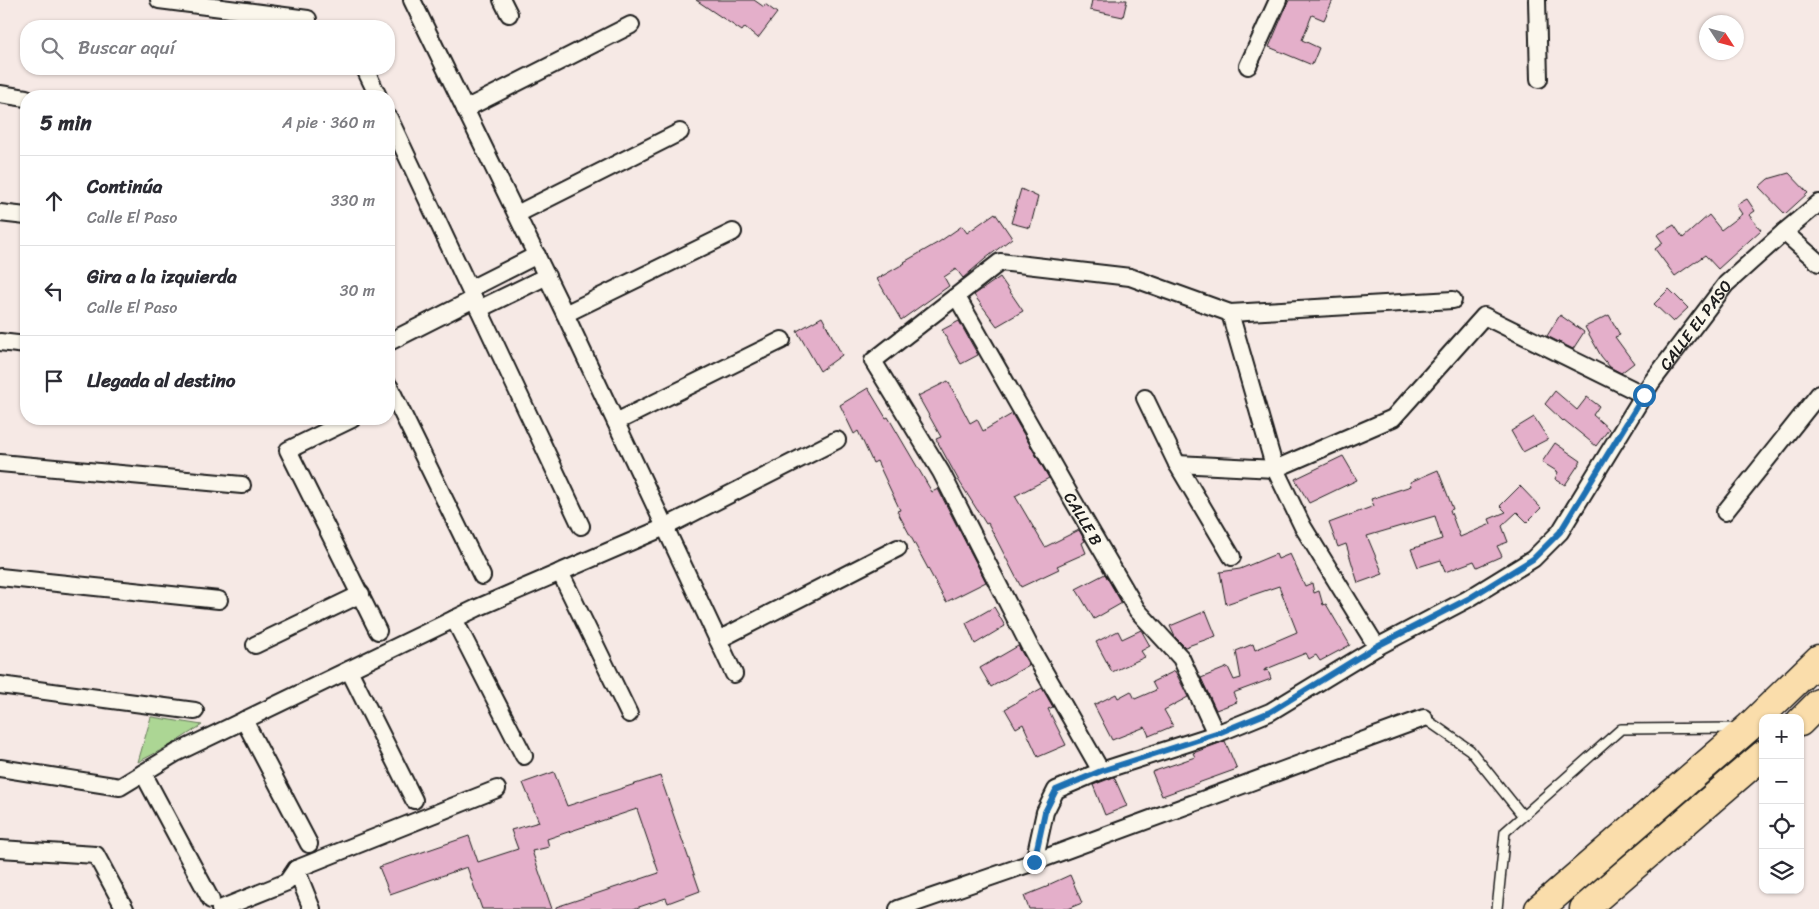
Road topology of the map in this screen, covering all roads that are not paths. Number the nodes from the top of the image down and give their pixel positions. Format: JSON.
{"nodes":[{"id":1,"x":159,"y":0,"type":"edge"},
{"id":2,"x":412,"y":0,"type":"edge"},
{"id":3,"x":1278,"y":0,"type":"edge"},
{"id":4,"x":1537,"y":0,"type":"edge"},
{"id":5,"x":308,"y":19,"type":"dead end"},
{"id":6,"x":631,"y":25,"type":"dead end"},
{"id":7,"x":1248,"y":66,"type":"dead end"},
{"id":8,"x":368,"y":75,"type":"edge"},
{"id":9,"x":1539,"y":79,"type":"dead end"},
{"id":10,"x":375,"y":90,"type":"edge"},
{"id":11,"x":0,"y":94,"type":"edge"},
{"id":12,"x":20,"y":97,"type":"edge"},
{"id":13,"x":465,"y":108,"type":"junction"},
{"id":14,"x":395,"y":131,"type":"edge"},
{"id":15,"x":680,"y":132,"type":"dead end"},
{"id":16,"x":1819,"y":203,"type":"edge"},
{"id":17,"x":0,"y":213,"type":"edge"},
{"id":18,"x":517,"y":214,"type":"junction"},
{"id":19,"x":20,"y":215,"type":"edge"},
{"id":20,"x":733,"y":232,"type":"dead end"},
{"id":21,"x":1784,"y":232,"type":"junction"},
{"id":22,"x":537,"y":255,"type":"junction"},
{"id":23,"x":1819,"y":263,"type":"edge"},
{"id":24,"x":547,"y":276,"type":"junction"},
{"id":25,"x":957,"y":297,"type":"junction"},
{"id":26,"x":474,"y":299,"type":"junction"},
{"id":27,"x":1453,"y":300,"type":"dead end"},
{"id":28,"x":1230,"y":313,"type":"junction"},
{"id":29,"x":565,"y":314,"type":"junction"},
{"id":30,"x":395,"y":339,"type":"edge"},
{"id":31,"x":782,"y":340,"type":"dead end"},
{"id":32,"x":0,"y":342,"type":"edge"},
{"id":33,"x":20,"y":344,"type":"edge"},
{"id":34,"x":1819,"y":394,"type":"edge"},
{"id":35,"x":1644,"y":395,"type":"junction"},
{"id":36,"x":1145,"y":398,"type":"dead end"},
{"id":37,"x":395,"y":403,"type":"edge"},
{"id":38,"x":616,"y":422,"type":"junction"},
{"id":39,"x":340,"y":425,"type":"edge"},
{"id":40,"x":837,"y":440,"type":"dead end"},
{"id":41,"x":0,"y":463,"type":"edge"},
{"id":42,"x":1178,"y":464,"type":"junction"},
{"id":43,"x":1276,"y":469,"type":"junction"},
{"id":44,"x":242,"y":485,"type":"dead end"},
{"id":45,"x":1725,"y":512,"type":"dead end"},
{"id":46,"x":581,"y":526,"type":"dead end"},
{"id":47,"x":665,"y":528,"type":"junction"},
{"id":48,"x":898,"y":548,"type":"dead end"},
{"id":49,"x":1232,"y":557,"type":"dead end"},
{"id":50,"x":560,"y":572,"type":"junction"},
{"id":51,"x":482,"y":576,"type":"dead end"},
{"id":52,"x":0,"y":577,"type":"edge"},
{"id":53,"x":360,"y":594,"type":"junction"},
{"id":54,"x":219,"y":600,"type":"dead end"},
{"id":55,"x":454,"y":619,"type":"junction"},
{"id":56,"x":378,"y":631,"type":"dead end"},
{"id":57,"x":718,"y":640,"type":"junction"},
{"id":58,"x":255,"y":645,"type":"dead end"},
{"id":59,"x":1377,"y":646,"type":"junction"},
{"id":60,"x":1819,"y":659,"type":"edge"},
{"id":61,"x":349,"y":670,"type":"junction"},
{"id":62,"x":734,"y":674,"type":"dead end"},
{"id":63,"x":0,"y":685,"type":"edge"},
{"id":64,"x":1819,"y":703,"type":"edge"},
{"id":65,"x":195,"y":711,"type":"dead end"},
{"id":66,"x":629,"y":714,"type":"dead end"},
{"id":67,"x":1424,"y":718,"type":"joint"},
{"id":68,"x":1804,"y":718,"type":"edge"},
{"id":69,"x":244,"y":720,"type":"junction"},
{"id":70,"x":1748,"y":728,"type":"junction"},
{"id":71,"x":1216,"y":734,"type":"junction"},
{"id":72,"x":524,"y":756,"type":"dead end"},
{"id":73,"x":1759,"y":759,"type":"edge"},
{"id":74,"x":0,"y":768,"type":"edge"},
{"id":75,"x":1101,"y":771,"type":"junction"},
{"id":76,"x":143,"y":773,"type":"junction"},
{"id":77,"x":497,"y":789,"type":"dead end"},
{"id":78,"x":414,"y":800,"type":"dead end"},
{"id":79,"x":1523,"y":816,"type":"junction"},
{"id":80,"x":310,"y":844,"type":"dead end"},
{"id":81,"x":0,"y":849,"type":"edge"},
{"id":82,"x":1034,"y":862,"type":"junction"},
{"id":83,"x":296,"y":869,"type":"junction"},
{"id":84,"x":1602,"y":898,"type":"edge"},
{"id":85,"x":216,"y":904,"type":"edge"},
{"id":86,"x":125,"y":909,"type":"edge"},
{"id":87,"x":312,"y":909,"type":"edge"},
{"id":88,"x":898,"y":909,"type":"edge"},
{"id":89,"x":1497,"y":909,"type":"edge"},
{"id":90,"x":1539,"y":909,"type":"edge"},
{"id":91,"x":1584,"y":909,"type":"edge"}],
"edges":[{"from":1,"to":5,"type":"street"},
{"from":2,"to":13,"type":"street"},
{"from":3,"to":7,"type":"street"},
{"from":4,"to":9,"type":"street"},
{"from":6,"to":13,"type":"street"},
{"from":8,"to":10,"type":"street"},
{"from":11,"to":12,"type":"street"},
{"from":13,"to":18,"type":"street"},
{"from":14,"to":26,"type":"street"},
{"from":15,"to":18,"type":"street"},
{"from":16,"to":21,"type":"street","name":"CALLE EL PASO"},
{"from":17,"to":19,"type":"street"},
{"from":18,"to":22,"type":"street"},
{"from":20,"to":29,"type":"street"},
{"from":21,"to":23,"type":"street"},
{"from":21,"to":35,"type":"street","name":"CALLE EL PASO"},
{"from":22,"to":24,"type":"street"},
{"from":22,"to":26,"type":"street"},
{"from":24,"to":26,"type":"street"},
{"from":24,"to":29,"type":"street"},
{"from":25,"to":28,"type":"street"},
{"from":25,"to":71,"type":"street","name":"CALLE B"},
{"from":25,"to":75,"type":"street"},
{"from":26,"to":30,"type":"street"},
{"from":26,"to":46,"type":"street"},
{"from":27,"to":28,"type":"street"},
{"from":28,"to":43,"type":"street"},
{"from":29,"to":38,"type":"street"},
{"from":31,"to":38,"type":"street"},
{"from":32,"to":33,"type":"street"},
{"from":34,"to":45,"type":"street"},
{"from":35,"to":43,"type":"street"},
{"from":35,"to":59,"type":"street","name":"CALLE EL PASO"},
{"from":36,"to":42,"type":"street"},
{"from":37,"to":51,"type":"street"},
{"from":38,"to":47,"type":"street"},
{"from":39,"to":53,"type":"street"},
{"from":40,"to":47,"type":"street"},
{"from":41,"to":44,"type":"street"},
{"from":42,"to":43,"type":"street"},
{"from":42,"to":49,"type":"street"},
{"from":43,"to":59,"type":"street"},
{"from":47,"to":50,"type":"street"},
{"from":47,"to":57,"type":"street"},
{"from":48,"to":57,"type":"street"},
{"from":50,"to":55,"type":"street"},
{"from":50,"to":66,"type":"street"},
{"from":52,"to":54,"type":"street"},
{"from":53,"to":56,"type":"street"},
{"from":53,"to":58,"type":"street"},
{"from":55,"to":61,"type":"street"},
{"from":55,"to":72,"type":"street"},
{"from":57,"to":62,"type":"street"},
{"from":59,"to":71,"type":"street","name":"CALLE EL PASO"},
{"from":60,"to":70,"type":"highway"},
{"from":61,"to":69,"type":"street"},
{"from":61,"to":78,"type":"street"},
{"from":63,"to":65,"type":"street"},
{"from":64,"to":68,"type":"highway"},
{"from":67,"to":79,"type":"lane"},
{"from":67,"to":82,"type":"street"},
{"from":69,"to":76,"type":"street"},
{"from":69,"to":80,"type":"street"},
{"from":70,"to":79,"type":"lane"},
{"from":70,"to":90,"type":"highway"},
{"from":71,"to":75,"type":"street","name":"CALLE EL PASO"},
{"from":73,"to":84,"type":"highway"},
{"from":74,"to":76,"type":"street"},
{"from":75,"to":82,"type":"street","name":"CALLE EL PASO"},
{"from":76,"to":85,"type":"street"},
{"from":77,"to":83,"type":"street"},
{"from":79,"to":89,"type":"lane"},
{"from":81,"to":86,"type":"street"},
{"from":82,"to":88,"type":"street"},
{"from":83,"to":85,"type":"street"},
{"from":83,"to":87,"type":"street"},
{"from":84,"to":91,"type":"highway"}]}
